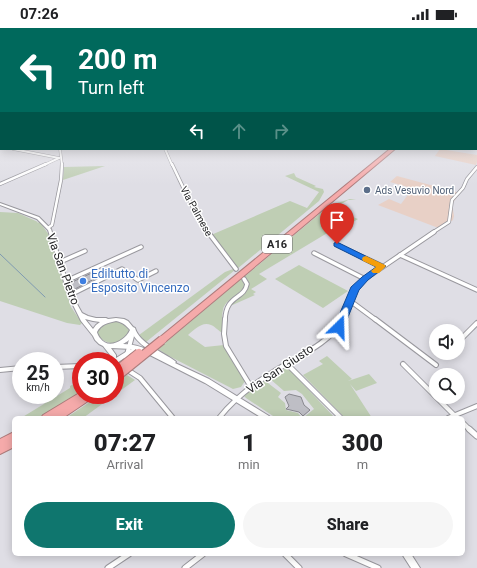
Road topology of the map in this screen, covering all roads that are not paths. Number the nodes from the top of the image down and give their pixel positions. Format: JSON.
{"nodes":[{"id":1,"x":18,"y":150,"type":"edge"},
{"id":2,"x":60,"y":150,"type":"edge"},
{"id":3,"x":165,"y":150,"type":"edge"},
{"id":4,"x":388,"y":150,"type":"edge"},
{"id":5,"x":393,"y":150,"type":"edge"},
{"id":6,"x":59,"y":158,"type":"junction"},
{"id":7,"x":477,"y":167,"type":"edge"},
{"id":8,"x":0,"y":184,"type":"edge"},
{"id":9,"x":0,"y":204,"type":"edge"},
{"id":10,"x":48,"y":228,"type":"junction"},
{"id":11,"x":337,"y":244,"type":"dead end"},
{"id":12,"x":141,"y":247,"type":"dead end"},
{"id":13,"x":85,"y":251,"type":"dead end"},
{"id":14,"x":314,"y":253,"type":"dead end"},
{"id":15,"x":400,"y":255,"type":"junction"},
{"id":16,"x":60,"y":262,"type":"junction"},
{"id":17,"x":382,"y":266,"type":"junction"},
{"id":18,"x":236,"y":269,"type":"dead end"},
{"id":19,"x":156,"y":271,"type":"dead end"},
{"id":20,"x":244,"y":279,"type":"dead end"},
{"id":21,"x":365,"y":279,"type":"junction"},
{"id":22,"x":66,"y":281,"type":"junction"},
{"id":23,"x":477,"y":290,"type":"edge"},
{"id":24,"x":70,"y":294,"type":"junction"},
{"id":25,"x":349,"y":300,"type":"junction"},
{"id":26,"x":80,"y":314,"type":"junction"},
{"id":27,"x":113,"y":320,"type":"junction"},
{"id":28,"x":477,"y":323,"type":"edge"},
{"id":29,"x":133,"y":329,"type":"junction"},
{"id":30,"x":465,"y":335,"type":"edge"},
{"id":31,"x":95,"y":336,"type":"junction"},
{"id":32,"x":132,"y":336,"type":"junction"},
{"id":33,"x":160,"y":339,"type":"junction"},
{"id":34,"x":108,"y":346,"type":"junction"},
{"id":35,"x":129,"y":346,"type":"junction"},
{"id":36,"x":140,"y":348,"type":"junction"},
{"id":37,"x":111,"y":352,"type":"edge"},
{"id":38,"x":127,"y":354,"type":"junction"},
{"id":39,"x":124,"y":356,"type":"edge"},
{"id":40,"x":175,"y":364,"type":"junction"},
{"id":41,"x":287,"y":364,"type":"junction"},
{"id":42,"x":403,"y":364,"type":"dead end"},
{"id":43,"x":124,"y":365,"type":"edge"},
{"id":44,"x":436,"y":365,"type":"dead end"},
{"id":45,"x":124,"y":367,"type":"edge"},
{"id":46,"x":12,"y":369,"type":"edge"},
{"id":47,"x":0,"y":370,"type":"edge"},
{"id":48,"x":124,"y":370,"type":"edge"},
{"id":49,"x":138,"y":376,"type":"junction"},
{"id":50,"x":251,"y":387,"type":"junction"},
{"id":51,"x":237,"y":399,"type":"junction"},
{"id":52,"x":72,"y":401,"type":"edge"},
{"id":53,"x":77,"y":404,"type":"edge"},
{"id":54,"x":477,"y":406,"type":"edge"},
{"id":55,"x":49,"y":416,"type":"edge"},
{"id":56,"x":59,"y":416,"type":"edge"},
{"id":57,"x":171,"y":416,"type":"edge"},
{"id":58,"x":221,"y":416,"type":"edge"},
{"id":59,"x":264,"y":416,"type":"edge"},
{"id":60,"x":339,"y":416,"type":"edge"},
{"id":61,"x":455,"y":416,"type":"edge"},
{"id":62,"x":458,"y":416,"type":"edge"},
{"id":63,"x":465,"y":425,"type":"edge"},
{"id":64,"x":477,"y":436,"type":"edge"},
{"id":65,"x":12,"y":437,"type":"edge"},
{"id":66,"x":12,"y":443,"type":"edge"},
{"id":67,"x":0,"y":444,"type":"edge"},
{"id":68,"x":0,"y":450,"type":"edge"},
{"id":69,"x":126,"y":556,"type":"edge"},
{"id":70,"x":200,"y":556,"type":"edge"},
{"id":71,"x":287,"y":556,"type":"edge"},
{"id":72,"x":351,"y":556,"type":"edge"},
{"id":73,"x":407,"y":556,"type":"edge"},
{"id":74,"x":108,"y":568,"type":"edge"},
{"id":75,"x":185,"y":568,"type":"edge"},
{"id":76,"x":299,"y":568,"type":"edge"},
{"id":77,"x":378,"y":568,"type":"edge"},
{"id":78,"x":416,"y":568,"type":"edge"}],
"edges":[{"from":1,"to":6,"type":"street"},
{"from":2,"to":6,"type":"street"},
{"from":3,"to":18,"type":"street","name":"Via Palmese"},
{"from":4,"to":33,"type":"highway","number":"A16"},
{"from":5,"to":33,"type":"highway","number":"A16"},
{"from":6,"to":8,"type":"street"},
{"from":6,"to":10,"type":"street"},
{"from":7,"to":15,"type":"street","name":"Via San Giusto"},
{"from":9,"to":10,"type":"main road","name":"Via San Pietro"},
{"from":10,"to":16,"type":"main road","name":"Via San Pietro"},
{"from":11,"to":17,"type":"street"},
{"from":12,"to":22,"type":"street"},
{"from":13,"to":16,"type":"street"},
{"from":14,"to":21,"type":"street"},
{"from":15,"to":17,"type":"street","name":"Via San Giusto"},
{"from":15,"to":23,"type":"street"},
{"from":16,"to":22,"type":"main road","name":"Via San Pietro"},
{"from":17,"to":21,"type":"street","name":"Via San Giusto"},
{"from":19,"to":24,"type":"street"},
{"from":20,"to":50,"type":"street"},
{"from":21,"to":25,"type":"street","name":"Via San Giusto"},
{"from":22,"to":24,"type":"main road","name":"Via San Pietro"},
{"from":24,"to":26,"type":"main road","name":"Via San Pietro"},
{"from":25,"to":41,"type":"street","name":"Via San Giusto"},
{"from":25,"to":44,"type":"street"},
{"from":26,"to":27,"type":"main road"},
{"from":26,"to":31,"type":"main road","name":"Via San Pietro"},
{"from":27,"to":29,"type":"main road"},
{"from":27,"to":31,"type":"main road"},
{"from":28,"to":30,"type":"street"},
{"from":29,"to":32,"type":"main road"},
{"from":29,"to":40,"type":"main road"},
{"from":31,"to":34,"type":"main road"},
{"from":32,"to":34,"type":"main road"},
{"from":32,"to":35,"type":"street"},
{"from":33,"to":43,"type":"highway","number":"A16","bridge":true},
{"from":33,"to":48,"type":"highway","number":"A16","bridge":true},
{"from":34,"to":35,"type":"main road"},
{"from":34,"to":37,"type":"main road"},
{"from":35,"to":36,"type":"main road"},
{"from":35,"to":38,"type":"street"},
{"from":36,"to":38,"type":"main road"},
{"from":36,"to":40,"type":"main road"},
{"from":38,"to":39,"type":"main road"},
{"from":38,"to":49,"type":"street"},
{"from":40,"to":51,"type":"main road"},
{"from":41,"to":50,"type":"street","name":"Via San Giusto"},
{"from":41,"to":60,"type":"street"},
{"from":42,"to":61,"type":"street"},
{"from":45,"to":49,"type":"street"},
{"from":46,"to":47,"type":"main road"},
{"from":49,"to":57,"type":"street"},
{"from":50,"to":51,"type":"street","name":"Via San Giusto"},
{"from":51,"to":58,"type":"street","name":"Via San Giusto"},
{"from":51,"to":59,"type":"main road"},
{"from":52,"to":55,"type":"highway"},
{"from":53,"to":56,"type":"highway"},
{"from":54,"to":62,"type":"street"},
{"from":63,"to":64,"type":"street"},
{"from":65,"to":67,"type":"highway"},
{"from":66,"to":68,"type":"highway"},
{"from":69,"to":74,"type":"street"},
{"from":70,"to":75,"type":"street"},
{"from":71,"to":76,"type":"street"},
{"from":72,"to":77,"type":"street"},
{"from":73,"to":78,"type":"main road"}]}
